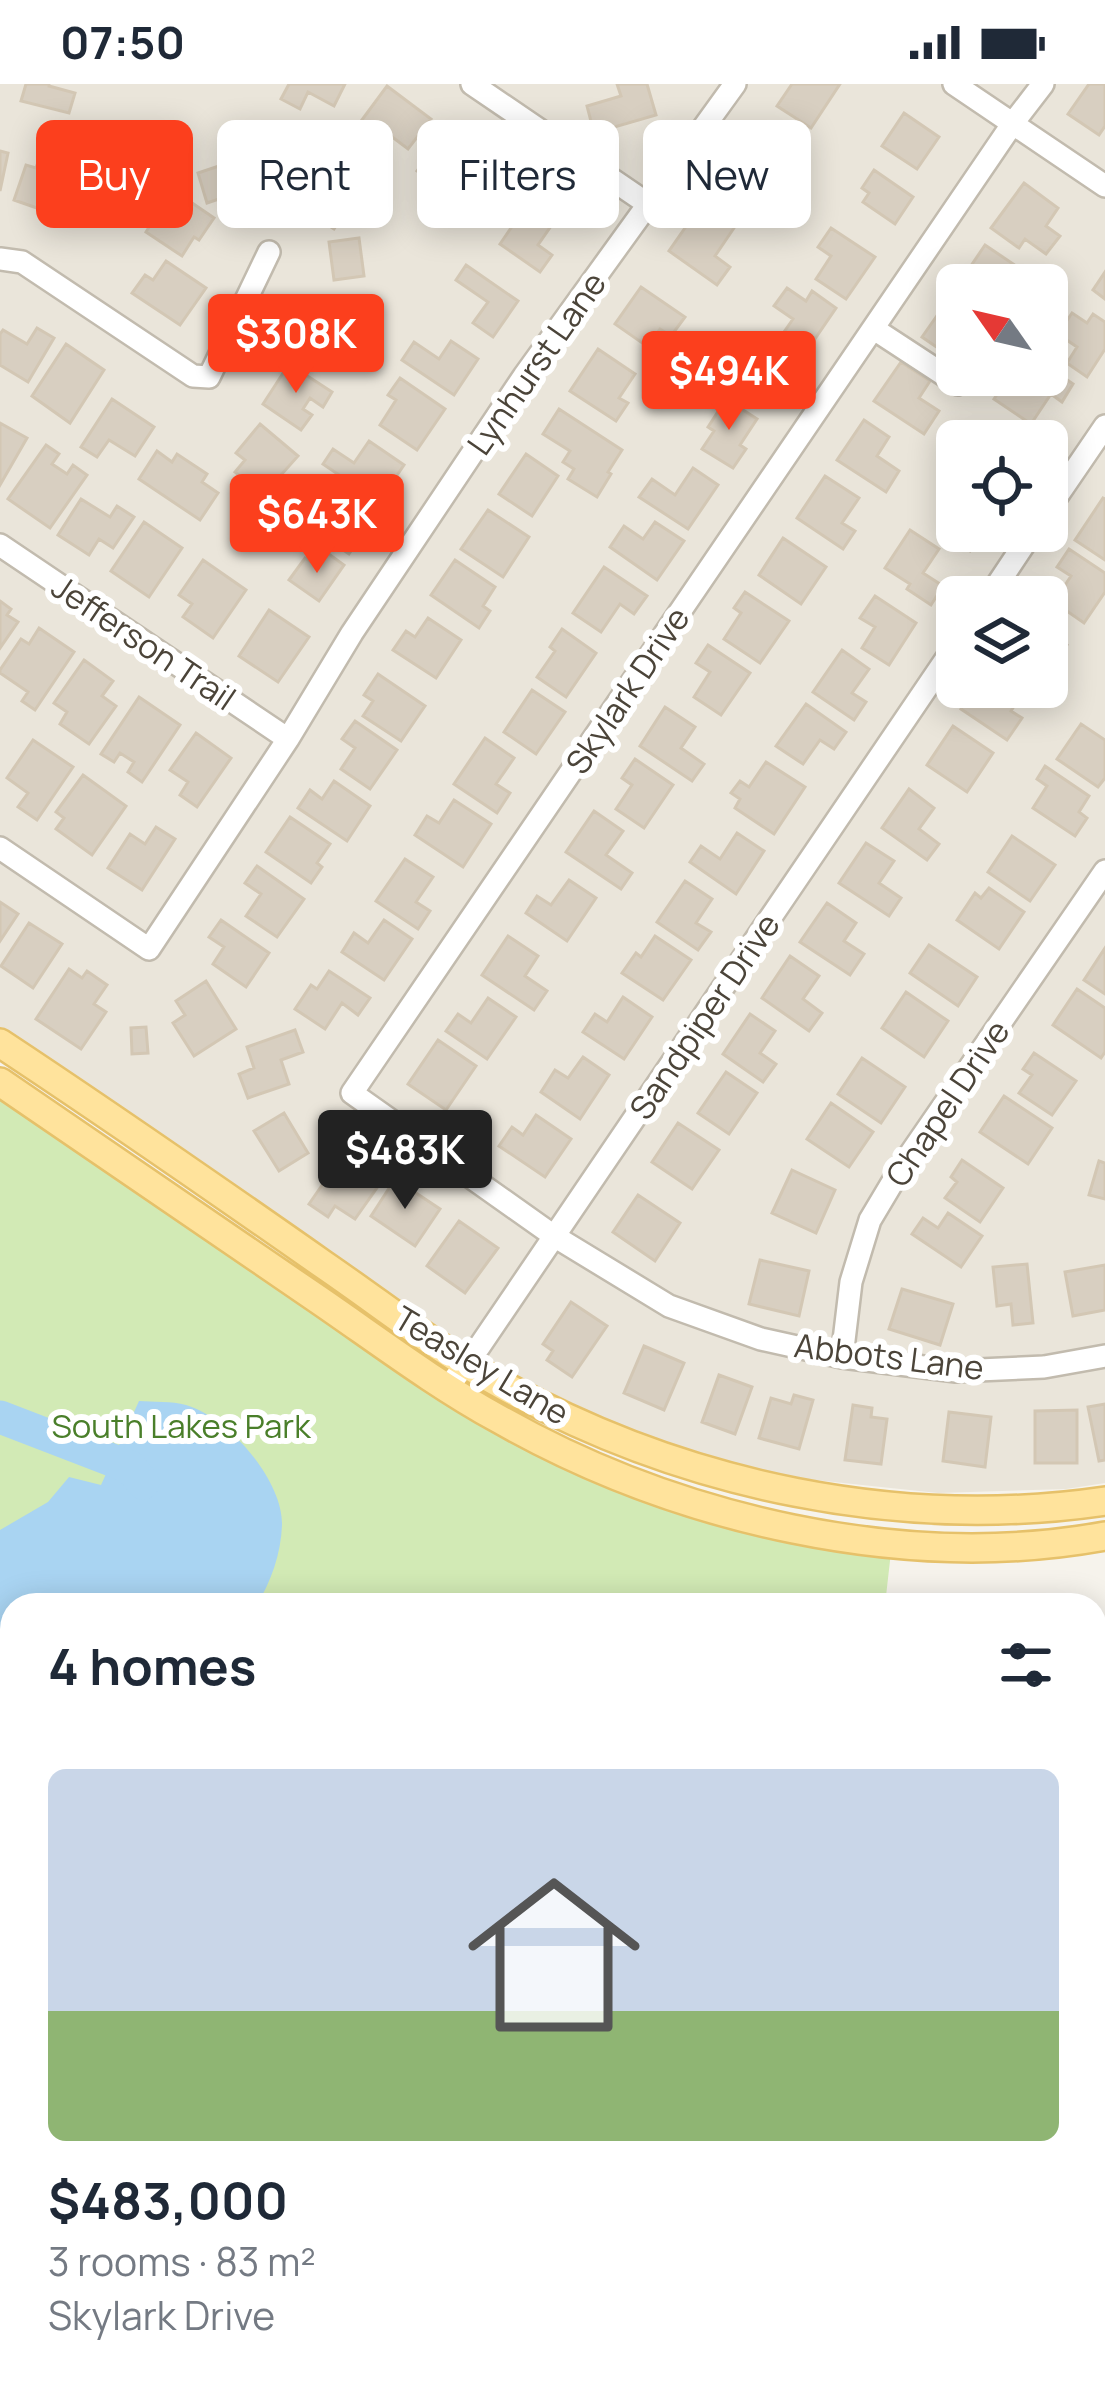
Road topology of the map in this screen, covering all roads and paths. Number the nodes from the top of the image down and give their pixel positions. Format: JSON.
{"nodes":[{"id":1,"x":472,"y":84,"type":"edge"},
{"id":2,"x":735,"y":84,"type":"edge"},
{"id":3,"x":954,"y":84,"type":"edge"},
{"id":4,"x":1043,"y":84,"type":"edge"},
{"id":5,"x":709,"y":120,"type":"edge"},
{"id":6,"x":1013,"y":123,"type":"junction"},
{"id":7,"x":1105,"y":187,"type":"edge"},
{"id":8,"x":643,"y":201,"type":"edge"},
{"id":9,"x":643,"y":211,"type":"edge"},
{"id":10,"x":269,"y":252,"type":"dead end"},
{"id":11,"x":0,"y":259,"type":"edge"},
{"id":12,"x":874,"y":329,"type":"junction"},
{"id":13,"x":936,"y":370,"type":"edge"},
{"id":14,"x":1105,"y":426,"type":"edge"},
{"id":15,"x":1068,"y":480,"type":"edge"},
{"id":16,"x":0,"y":545,"type":"edge"},
{"id":17,"x":936,"y":675,"type":"edge"},
{"id":18,"x":288,"y":739,"type":"junction"},
{"id":19,"x":0,"y":848,"type":"edge"},
{"id":20,"x":1105,"y":871,"type":"edge"},
{"id":21,"x":0,"y":1043,"type":"edge"},
{"id":22,"x":0,"y":1082,"type":"edge"},
{"id":23,"x":554,"y":1236,"type":"junction"},
{"id":24,"x":1105,"y":1356,"type":"edge"},
{"id":25,"x":842,"y":1357,"type":"junction"},
{"id":26,"x":467,"y":1364,"type":"junction"},
{"id":27,"x":448,"y":1387,"type":"junction"},
{"id":28,"x":1105,"y":1501,"type":"edge"},
{"id":29,"x":1105,"y":1536,"type":"edge"}],
"edges":[{"from":1,"to":8,"type":"street"},
{"from":2,"to":5,"type":"street","name":"Lynhurst Lane"},
{"from":3,"to":6,"type":"street"},
{"from":4,"to":6,"type":"street","name":"Skylark Drive"},
{"from":6,"to":7,"type":"street"},
{"from":6,"to":12,"type":"street","name":"Skylark Drive"},
{"from":9,"to":18,"type":"street","name":"Lynhurst Lane"},
{"from":10,"to":11,"type":"street"},
{"from":12,"to":13,"type":"street"},
{"from":12,"to":23,"type":"street","name":"Skylark Drive"},
{"from":14,"to":15,"type":"street"},
{"from":16,"to":18,"type":"street","name":"Jefferson Trail"},
{"from":17,"to":23,"type":"street","name":"Sandpiper Drive"},
{"from":18,"to":19,"type":"street","name":"Lynhurst Lane"},
{"from":20,"to":25,"type":"street","name":"Chapel Drive"},
{"from":21,"to":26,"type":"main road","name":"Teasley Lane"},
{"from":22,"to":27,"type":"main road","name":"Teasley Lane"},
{"from":23,"to":25,"type":"street","name":"Abbots Lane"},
{"from":23,"to":26,"type":"street","name":"Sandpiper Drive"},
{"from":24,"to":25,"type":"street","name":"Abbots Lane"},
{"from":26,"to":27,"type":"street","name":"Sandpiper Drive"},
{"from":26,"to":28,"type":"main road","name":"Teasley Lane"},
{"from":27,"to":29,"type":"main road","name":"Teasley Lane"}]}
